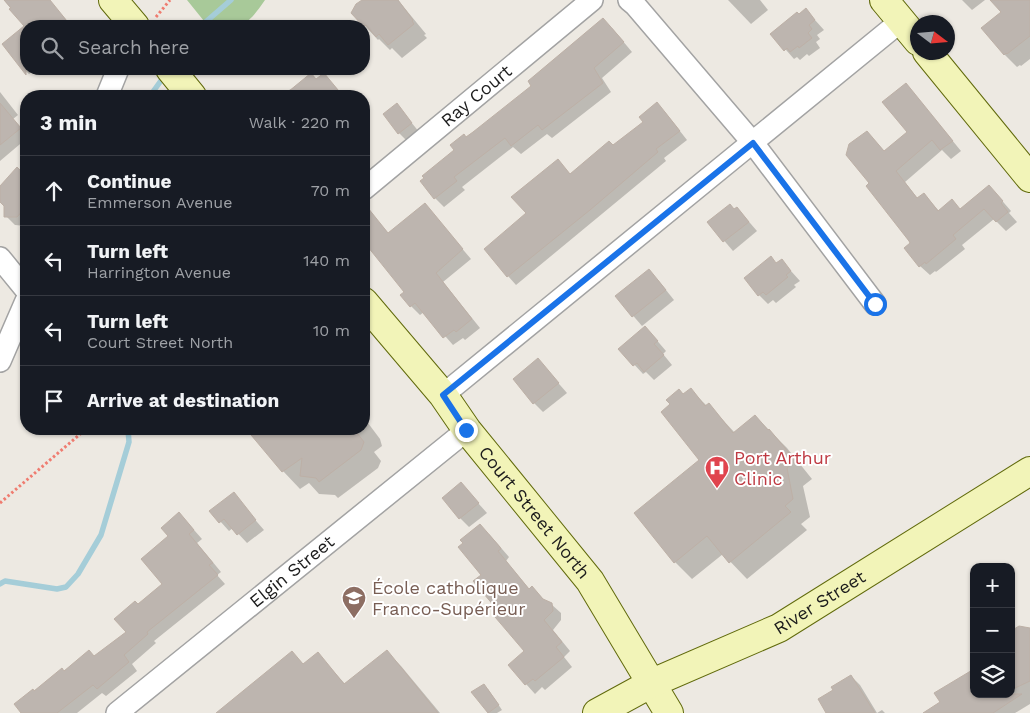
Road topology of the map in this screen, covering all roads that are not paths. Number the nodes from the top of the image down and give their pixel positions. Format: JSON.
{"nodes":[{"id":1,"x":113,"y":0,"type":"edge"},
{"id":2,"x":629,"y":0,"type":"edge"},
{"id":3,"x":590,"y":1,"type":"edge"},
{"id":4,"x":140,"y":20,"type":"edge"},
{"id":5,"x":901,"y":21,"type":"edge"},
{"id":6,"x":934,"y":60,"type":"edge"},
{"id":7,"x":116,"y":75,"type":"edge"},
{"id":8,"x":175,"y":75,"type":"edge"},
{"id":9,"x":109,"y":90,"type":"edge"},
{"id":10,"x":187,"y":90,"type":"edge"},
{"id":11,"x":753,"y":143,"type":"junction"},
{"id":12,"x":1030,"y":178,"type":"edge"},
{"id":13,"x":370,"y":184,"type":"edge"},
{"id":14,"x":0,"y":258,"type":"edge"},
{"id":15,"x":20,"y":283,"type":"edge"},
{"id":16,"x":875,"y":304,"type":"dead end"},
{"id":17,"x":370,"y":309,"type":"edge"},
{"id":18,"x":20,"y":315,"type":"edge"},
{"id":19,"x":0,"y":361,"type":"edge"},
{"id":20,"x":443,"y":395,"type":"junction"},
{"id":21,"x":466,"y":430,"type":"junction"},
{"id":22,"x":1030,"y":471,"type":"edge"},
{"id":23,"x":652,"y":683,"type":"junction"},
{"id":24,"x":117,"y":713,"type":"edge"},
{"id":25,"x":597,"y":713,"type":"edge"},
{"id":26,"x":669,"y":713,"type":"edge"}],
"edges":[{"from":1,"to":4,"type":"street"},
{"from":2,"to":11,"type":"street"},
{"from":3,"to":13,"type":"street","name":"Ray Court"},
{"from":5,"to":11,"type":"street"},
{"from":6,"to":12,"type":"street"},
{"from":7,"to":9,"type":"street"},
{"from":8,"to":10,"type":"street"},
{"from":11,"to":16,"type":"street"},
{"from":11,"to":20,"type":"street"},
{"from":14,"to":15,"type":"street"},
{"from":17,"to":20,"type":"street","name":"Court Street North"},
{"from":18,"to":19,"type":"street"},
{"from":20,"to":21,"type":"street","name":"Court Street North"},
{"from":21,"to":23,"type":"street","name":"Court Street North"},
{"from":21,"to":24,"type":"street","name":"Elgin Street"},
{"from":22,"to":23,"type":"street","name":"River Street"},
{"from":23,"to":25,"type":"street","name":"River Street"},
{"from":23,"to":26,"type":"street","name":"Court Street North"}]}
